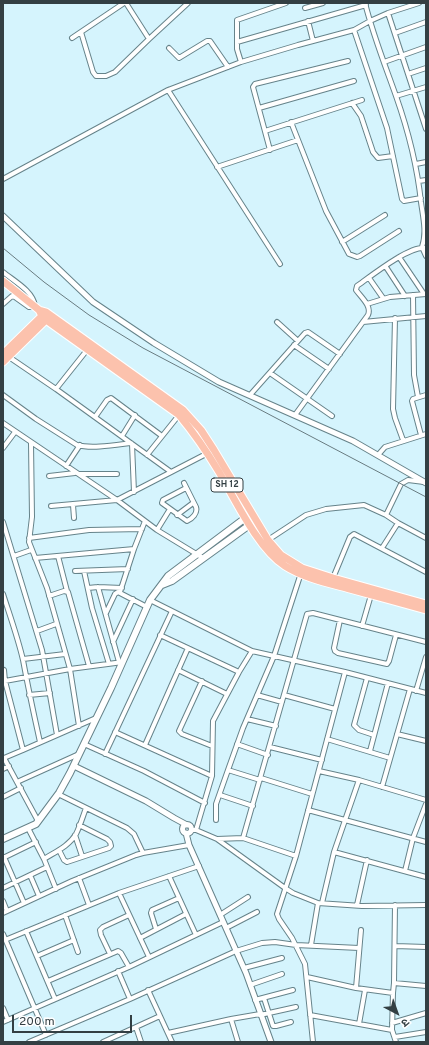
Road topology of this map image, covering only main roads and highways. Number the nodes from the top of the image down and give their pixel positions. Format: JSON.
{"nodes":[{"id":1,"x":3,"y":281,"type":"edge"},
{"id":2,"x":43,"y":313,"type":"junction"},
{"id":3,"x":5,"y":357,"type":"edge"},
{"id":4,"x":248,"y":516,"type":"junction"},
{"id":5,"x":252,"y":523,"type":"junction"},
{"id":6,"x":301,"y":571,"type":"junction"},
{"id":7,"x":160,"y":586,"type":"junction"},
{"id":8,"x":426,"y":604,"type":"edge"},
{"id":9,"x":426,"y":610,"type":"edge"},
{"id":10,"x":3,"y":839,"type":"edge"}],
"edges":[{"from":1,"to":2,"type":"main road"},
{"from":2,"to":3,"type":"main road"},
{"from":2,"to":4,"type":"main road","number":"SH 12"},
{"from":2,"to":4,"type":"main road","number":"SH 12"},
{"from":4,"to":5,"type":"main road","number":"SH 12"},
{"from":4,"to":7,"type":"main road"},
{"from":5,"to":6,"type":"main road","number":"SH 12"},
{"from":5,"to":6,"type":"main road","number":"SH 12"},
{"from":5,"to":7,"type":"main road"},
{"from":6,"to":8,"type":"main road","number":"SH 12"},
{"from":6,"to":9,"type":"main road","number":"SH 12"},
{"from":7,"to":10,"type":"main road"}]}
